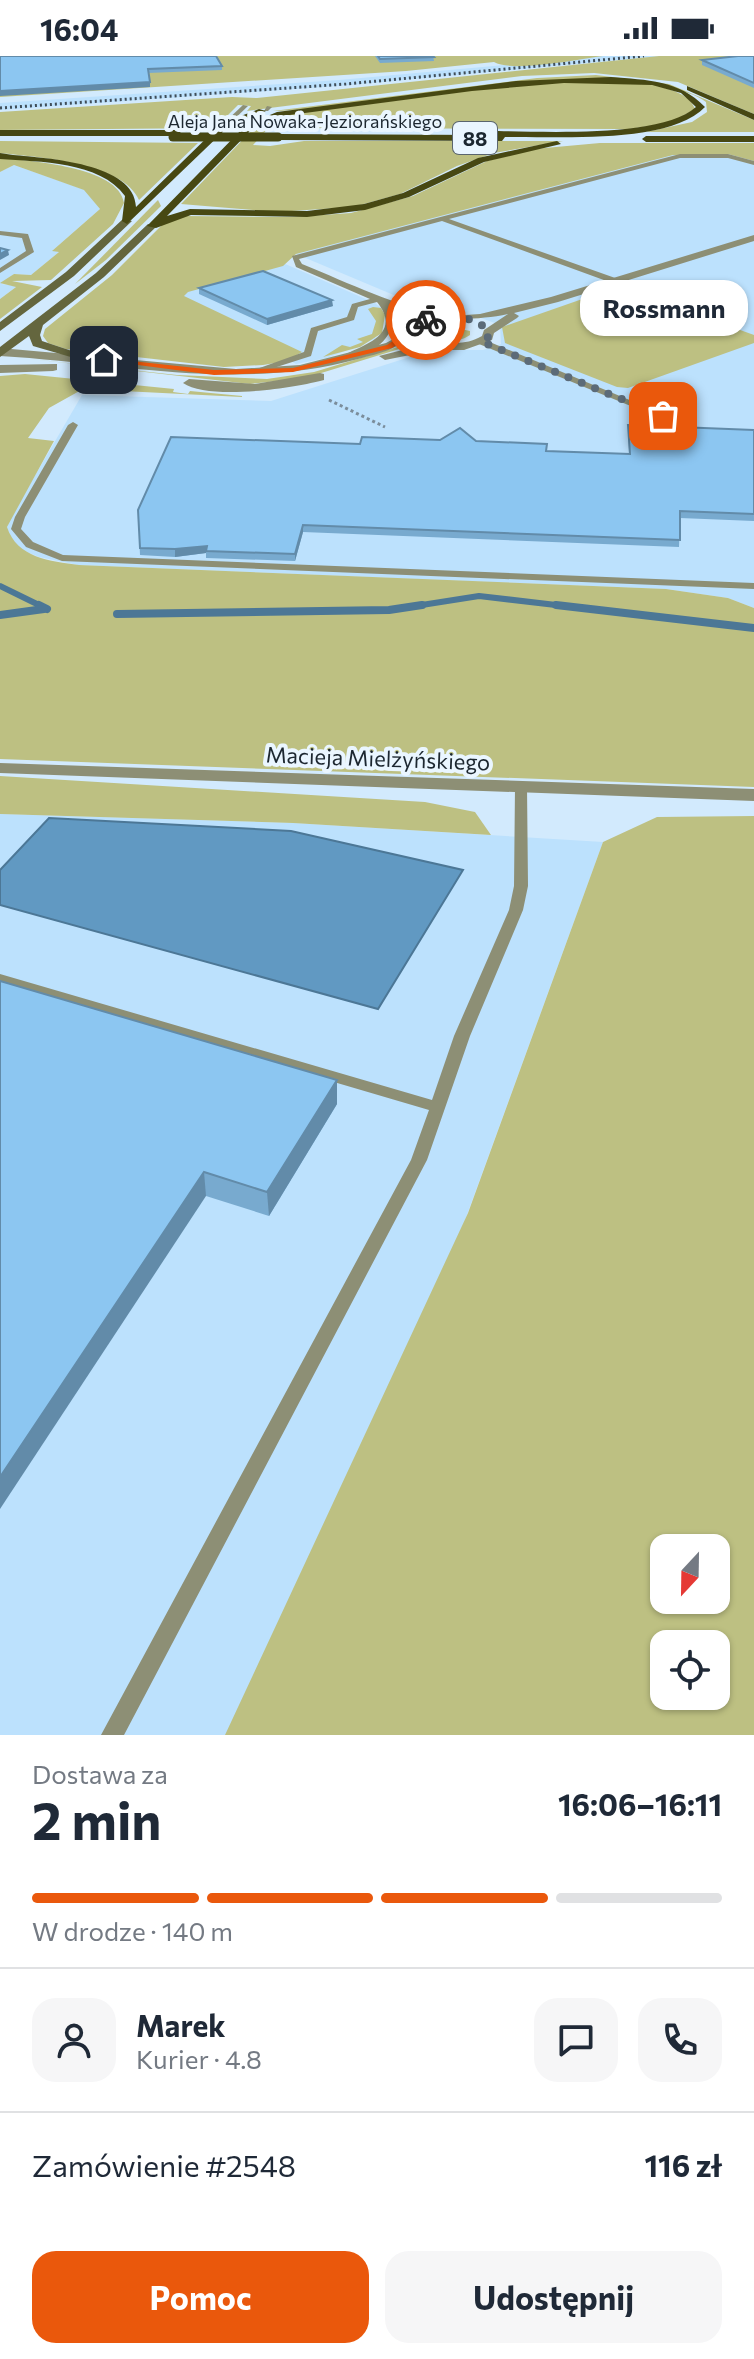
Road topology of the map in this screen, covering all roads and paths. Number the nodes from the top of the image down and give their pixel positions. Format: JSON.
{"nodes":[{"id":1,"x":245,"y":106,"type":"dead end"},
{"id":2,"x":754,"y":117,"type":"edge"},
{"id":3,"x":225,"y":125,"type":"junction"},
{"id":4,"x":488,"y":134,"type":"junction"},
{"id":5,"x":0,"y":135,"type":"edge"},
{"id":6,"x":279,"y":135,"type":"junction"},
{"id":7,"x":754,"y":137,"type":"edge"},
{"id":8,"x":673,"y":139,"type":"junction"},
{"id":9,"x":0,"y":156,"type":"edge"},
{"id":10,"x":754,"y":163,"type":"edge"},
{"id":11,"x":159,"y":189,"type":"junction"},
{"id":12,"x":173,"y":204,"type":"junction"},
{"id":13,"x":210,"y":211,"type":"junction"},
{"id":14,"x":442,"y":219,"type":"junction"},
{"id":15,"x":127,"y":221,"type":"junction"},
{"id":16,"x":152,"y":226,"type":"junction"},
{"id":17,"x":0,"y":233,"type":"edge"},
{"id":18,"x":754,"y":238,"type":"edge"},
{"id":19,"x":106,"y":242,"type":"junction"},
{"id":20,"x":0,"y":271,"type":"edge"},
{"id":21,"x":615,"y":281,"type":"junction"},
{"id":22,"x":379,"y":299,"type":"junction"},
{"id":23,"x":554,"y":300,"type":"junction"},
{"id":24,"x":450,"y":318,"type":"junction"},
{"id":25,"x":38,"y":326,"type":"junction"},
{"id":26,"x":0,"y":328,"type":"edge"},
{"id":27,"x":408,"y":330,"type":"junction"},
{"id":28,"x":485,"y":337,"type":"junction"},
{"id":29,"x":0,"y":341,"type":"edge"},
{"id":30,"x":432,"y":347,"type":"junction"},
{"id":31,"x":0,"y":352,"type":"edge"},
{"id":32,"x":77,"y":357,"type":"junction"},
{"id":33,"x":345,"y":358,"type":"junction"},
{"id":34,"x":53,"y":367,"type":"junction"},
{"id":35,"x":0,"y":369,"type":"edge"},
{"id":36,"x":246,"y":373,"type":"junction"},
{"id":37,"x":329,"y":400,"type":"dead end"},
{"id":38,"x":663,"y":416,"type":"dead end"},
{"id":39,"x":73,"y":425,"type":"dead end"},
{"id":40,"x":385,"y":427,"type":"dead end"},
{"id":41,"x":754,"y":586,"type":"edge"},
{"id":42,"x":0,"y":768,"type":"edge"},
{"id":43,"x":521,"y":787,"type":"junction"},
{"id":44,"x":754,"y":795,"type":"edge"},
{"id":45,"x":0,"y":979,"type":"edge"},
{"id":46,"x":438,"y":1107,"type":"junction"},
{"id":47,"x":112,"y":1735,"type":"edge"}],
"edges":[{"from":1,"to":3,"type":"lane"},
{"from":2,"to":3,"type":"main road"},
{"from":3,"to":11,"type":"main road"},
{"from":4,"to":6,"type":"main road","name":"Aleja Jana Nowaka-Jeziorańskiego","number":"88"},
{"from":4,"to":7,"type":"main road","name":"Aleja Jana Nowaka-Jeziorańskiego","number":"88"},
{"from":4,"to":12,"type":"main road"},
{"from":5,"to":6,"type":"main road","name":"Aleja Jana Nowaka-Jeziorańskiego","number":"88","bridge":true},
{"from":6,"to":8,"type":"main road","name":"Aleja Jana Nowaka-Jeziorańskiego","number":"88"},
{"from":7,"to":8,"type":"main road","name":"Aleja Jana Nowaka-Jeziorańskiego","number":"88"},
{"from":8,"to":13,"type":"main road"},
{"from":9,"to":15,"type":"main road"},
{"from":10,"to":14,"type":"lane"},
{"from":11,"to":12,"type":"main road"},
{"from":11,"to":15,"type":"main road"},
{"from":12,"to":13,"type":"main road"},
{"from":12,"to":16,"type":"main road"},
{"from":13,"to":16,"type":"main road"},
{"from":14,"to":21,"type":"lane"},
{"from":14,"to":22,"type":"lane"},
{"from":15,"to":19,"type":"street"},
{"from":16,"to":25,"type":"street"},
{"from":17,"to":20,"type":"lane"},
{"from":18,"to":21,"type":"street"},
{"from":19,"to":26,"type":"street"},
{"from":19,"to":29,"type":"street"},
{"from":21,"to":23,"type":"street"},
{"from":22,"to":24,"type":"lane"},
{"from":22,"to":27,"type":"lane"},
{"from":22,"to":33,"type":"lane"},
{"from":22,"to":36,"type":"lane"},
{"from":23,"to":24,"type":"street"},
{"from":23,"to":28,"type":"street"},
{"from":24,"to":27,"type":"street"},
{"from":24,"to":28,"type":"street"},
{"from":25,"to":31,"type":"street"},
{"from":25,"to":32,"type":"street"},
{"from":27,"to":30,"type":"street"},
{"from":27,"to":33,"type":"street"},
{"from":28,"to":30,"type":"street"},
{"from":28,"to":38,"type":"lane"},
{"from":30,"to":34,"type":"street"},
{"from":31,"to":32,"type":"street"},
{"from":31,"to":34,"type":"street"},
{"from":32,"to":36,"type":"street"},
{"from":33,"to":36,"type":"street"},
{"from":34,"to":35,"type":"street"},
{"from":37,"to":40,"type":"path"},
{"from":39,"to":41,"type":"lane"},
{"from":42,"to":43,"type":"street","name":"Macieja Mielżyńskiego"},
{"from":43,"to":44,"type":"street","name":"Macieja Mielżyńskiego"},
{"from":43,"to":46,"type":"lane"},
{"from":45,"to":46,"type":"lane"},
{"from":46,"to":47,"type":"lane"}]}
